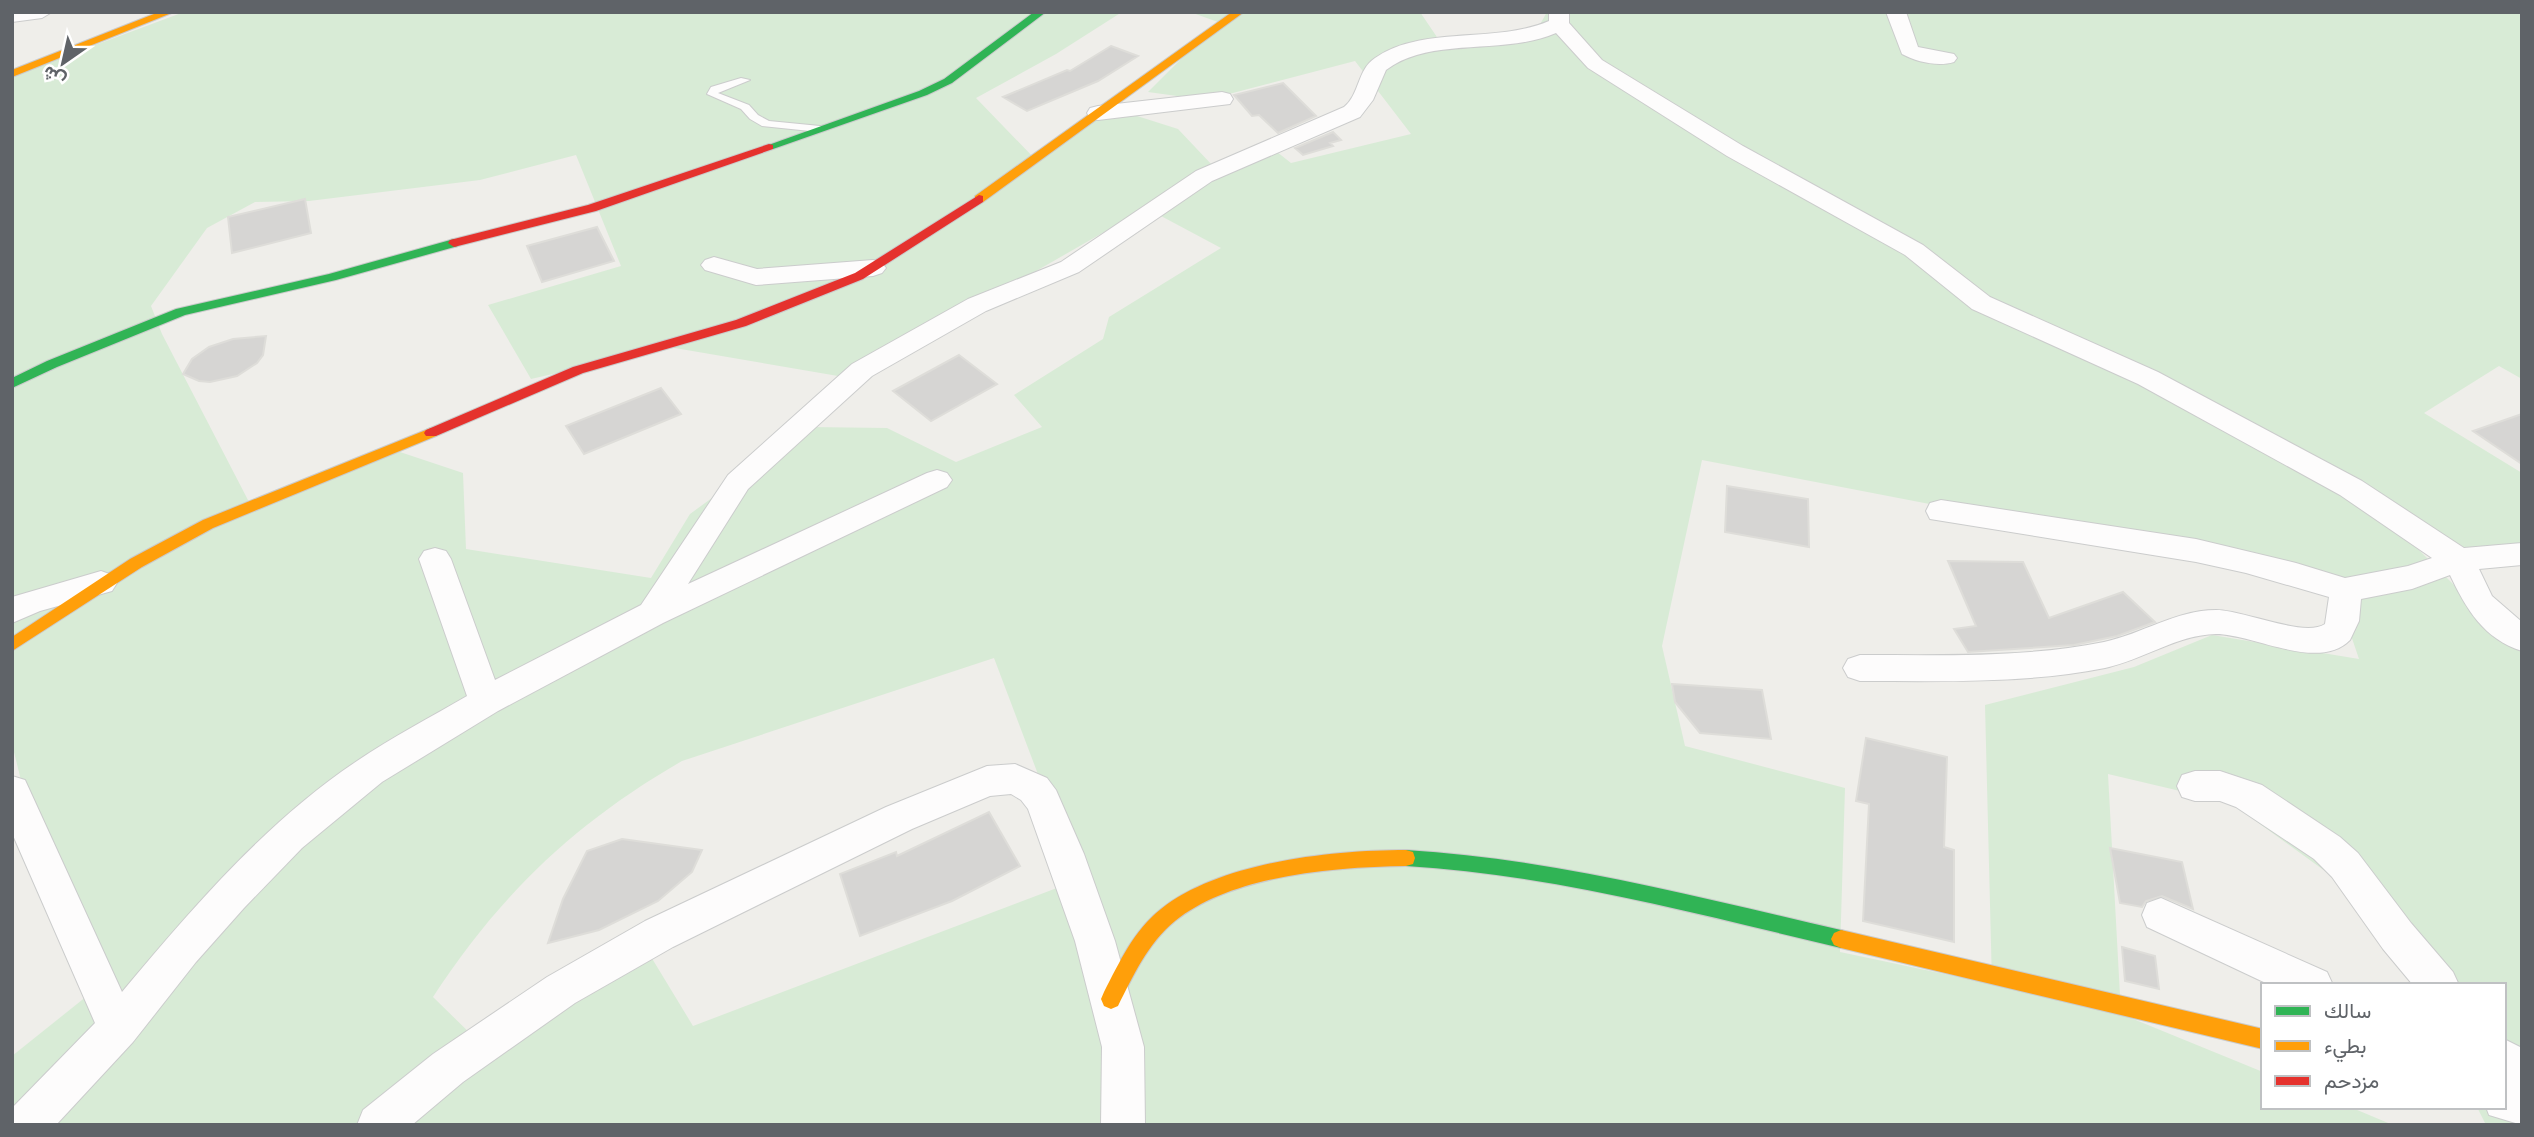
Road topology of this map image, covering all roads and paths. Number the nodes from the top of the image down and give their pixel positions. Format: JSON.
{"nodes":[{"id":1,"x":42,"y":12,"type":"edge"},
{"id":2,"x":169,"y":12,"type":"edge"},
{"id":3,"x":1041,"y":12,"type":"edge"},
{"id":4,"x":1239,"y":12,"type":"edge"},
{"id":5,"x":1895,"y":12,"type":"edge"},
{"id":6,"x":12,"y":16,"type":"edge"},
{"id":7,"x":1559,"y":18,"type":"edge"},
{"id":8,"x":1947,"y":58,"type":"dead end"},
{"id":9,"x":12,"y":74,"type":"edge"},
{"id":10,"x":745,"y":80,"type":"dead end"},
{"id":11,"x":1222,"y":99,"type":"dead end"},
{"id":12,"x":1098,"y":113,"type":"junction"},
{"id":13,"x":822,"y":129,"type":"junction"},
{"id":14,"x":714,"y":265,"type":"dead end"},
{"id":15,"x":873,"y":268,"type":"junction"},
{"id":16,"x":12,"y":384,"type":"edge"},
{"id":17,"x":937,"y":480,"type":"dead end"},
{"id":18,"x":1941,"y":511,"type":"dead end"},
{"id":19,"x":2522,"y":554,"type":"edge"},
{"id":20,"x":435,"y":559,"type":"dead end"},
{"id":21,"x":2459,"y":560,"type":"junction"},
{"id":22,"x":109,"y":580,"type":"junction"},
{"id":23,"x":2345,"y":590,"type":"junction"},
{"id":24,"x":12,"y":611,"type":"edge"},
{"id":25,"x":652,"y":614,"type":"junction"},
{"id":26,"x":2522,"y":638,"type":"edge"},
{"id":27,"x":12,"y":645,"type":"edge"},
{"id":28,"x":1860,"y":668,"type":"dead end"},
{"id":29,"x":486,"y":701,"type":"junction"},
{"id":30,"x":2195,"y":786,"type":"dead end"},
{"id":31,"x":12,"y":791,"type":"edge"},
{"id":32,"x":2161,"y":915,"type":"dead end"},
{"id":33,"x":2309,"y":983,"type":"edge"},
{"id":34,"x":2438,"y":983,"type":"edge"},
{"id":35,"x":1111,"y":999,"type":"junction"},
{"id":36,"x":118,"y":1028,"type":"junction"},
{"id":37,"x":2261,"y":1039,"type":"edge"},
{"id":38,"x":2506,"y":1061,"type":"edge"},
{"id":39,"x":2522,"y":1080,"type":"edge"},
{"id":40,"x":26,"y":1125,"type":"edge"},
{"id":41,"x":378,"y":1125,"type":"edge"},
{"id":42,"x":1122,"y":1125,"type":"edge"}],
"edges":[{"from":1,"to":6,"type":"street"},
{"from":2,"to":9,"type":"street"},
{"from":3,"to":13,"type":"street"},
{"from":4,"to":12,"type":"street"},
{"from":5,"to":8,"type":"street"},
{"from":7,"to":21,"type":"street"},
{"from":7,"to":25,"type":"street"},
{"from":10,"to":13,"type":"lane"},
{"from":11,"to":12,"type":"street"},
{"from":12,"to":15,"type":"street"},
{"from":13,"to":16,"type":"street"},
{"from":14,"to":15,"type":"street"},
{"from":15,"to":22,"type":"street"},
{"from":17,"to":25,"type":"street"},
{"from":18,"to":23,"type":"street"},
{"from":19,"to":21,"type":"street"},
{"from":20,"to":29,"type":"street"},
{"from":21,"to":23,"type":"street"},
{"from":21,"to":26,"type":"street"},
{"from":22,"to":24,"type":"street"},
{"from":22,"to":27,"type":"street"},
{"from":23,"to":28,"type":"street"},
{"from":25,"to":29,"type":"street"},
{"from":29,"to":36,"type":"street"},
{"from":30,"to":34,"type":"street"},
{"from":31,"to":36,"type":"street"},
{"from":32,"to":33,"type":"street"},
{"from":35,"to":37,"type":"street"},
{"from":35,"to":41,"type":"street"},
{"from":35,"to":42,"type":"street"},
{"from":36,"to":40,"type":"street"},
{"from":38,"to":39,"type":"street"}]}
